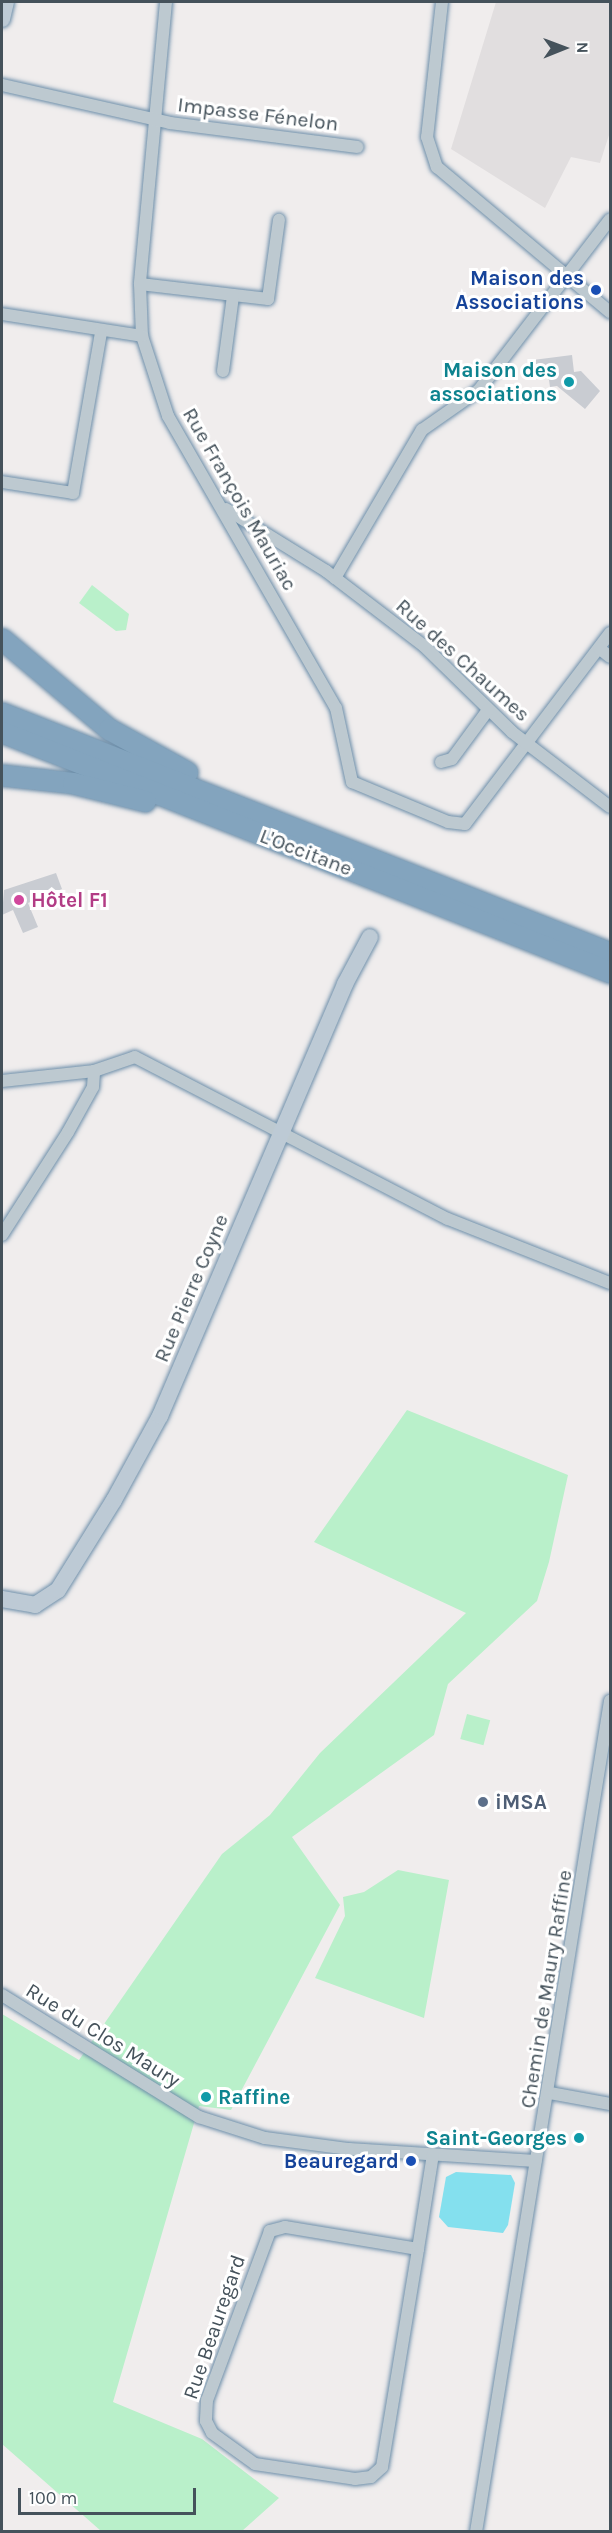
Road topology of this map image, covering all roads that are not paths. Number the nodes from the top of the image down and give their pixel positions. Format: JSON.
{"nodes":[{"id":1,"x":6,"y":2,"type":"edge"},
{"id":2,"x":166,"y":2,"type":"edge"},
{"id":3,"x":434,"y":2,"type":"edge"},
{"id":4,"x":442,"y":2,"type":"edge"},
{"id":5,"x":2,"y":19,"type":"edge"},
{"id":6,"x":2,"y":85,"type":"edge"},
{"id":7,"x":155,"y":120,"type":"junction"},
{"id":8,"x":357,"y":147,"type":"dead end"},
{"id":9,"x":610,"y":219,"type":"edge"},
{"id":10,"x":279,"y":220,"type":"dead end"},
{"id":11,"x":568,"y":277,"type":"junction"},
{"id":12,"x":140,"y":284,"type":"junction"},
{"id":13,"x":233,"y":296,"type":"junction"},
{"id":14,"x":610,"y":312,"type":"edge"},
{"id":15,"x":2,"y":316,"type":"edge"},
{"id":16,"x":101,"y":332,"type":"junction"},
{"id":17,"x":142,"y":336,"type":"junction"},
{"id":18,"x":223,"y":371,"type":"dead end"},
{"id":19,"x":2,"y":482,"type":"edge"},
{"id":20,"x":225,"y":509,"type":"junction"},
{"id":21,"x":335,"y":578,"type":"junction"},
{"id":22,"x":610,"y":633,"type":"edge"},
{"id":23,"x":2,"y":639,"type":"edge"},
{"id":24,"x":600,"y":648,"type":"junction"},
{"id":25,"x":610,"y":657,"type":"edge"},
{"id":26,"x":488,"y":710,"type":"junction"},
{"id":27,"x":2,"y":713,"type":"edge"},
{"id":28,"x":2,"y":732,"type":"edge"},
{"id":29,"x":529,"y":743,"type":"junction"},
{"id":30,"x":441,"y":762,"type":"dead end"},
{"id":31,"x":2,"y":775,"type":"edge"},
{"id":32,"x":610,"y":807,"type":"edge"},
{"id":33,"x":255,"y":823,"type":"junction"},
{"id":34,"x":370,"y":937,"type":"dead end"},
{"id":35,"x":610,"y":953,"type":"edge"},
{"id":36,"x":610,"y":972,"type":"edge"},
{"id":37,"x":94,"y":1071,"type":"junction"},
{"id":38,"x":2,"y":1081,"type":"edge"},
{"id":39,"x":281,"y":1136,"type":"junction"},
{"id":40,"x":2,"y":1235,"type":"edge"},
{"id":41,"x":610,"y":1284,"type":"edge"},
{"id":42,"x":2,"y":1599,"type":"edge"},
{"id":43,"x":610,"y":1701,"type":"edge"},
{"id":44,"x":2,"y":1995,"type":"edge"},
{"id":45,"x":550,"y":2093,"type":"junction"},
{"id":46,"x":610,"y":2104,"type":"edge"},
{"id":47,"x":433,"y":2154,"type":"junction"},
{"id":48,"x":536,"y":2161,"type":"junction"},
{"id":49,"x":418,"y":2249,"type":"junction"},
{"id":50,"x":476,"y":2532,"type":"edge"}],
"edges":[{"from":1,"to":5,"type":"street"},
{"from":2,"to":7,"type":"street","name":"Rue François Mauriac"},
{"from":3,"to":4,"type":"street"},
{"from":4,"to":11,"type":"street"},
{"from":6,"to":7,"type":"street","name":"Impasse Fénelon"},
{"from":7,"to":8,"type":"street","name":"Impasse Fénelon"},
{"from":7,"to":12,"type":"street","name":"Rue François Mauriac"},
{"from":9,"to":11,"type":"street"},
{"from":10,"to":13,"type":"street"},
{"from":11,"to":14,"type":"street"},
{"from":11,"to":21,"type":"street"},
{"from":12,"to":13,"type":"street"},
{"from":12,"to":17,"type":"street","name":"Rue François Mauriac"},
{"from":13,"to":18,"type":"street"},
{"from":15,"to":16,"type":"street"},
{"from":16,"to":17,"type":"street"},
{"from":16,"to":19,"type":"street"},
{"from":17,"to":20,"type":"street","name":"Rue François Mauriac"},
{"from":20,"to":21,"type":"street","name":"Rue des Chaumes"},
{"from":20,"to":29,"type":"street","name":"Rue François Mauriac"},
{"from":21,"to":26,"type":"street","name":"Rue des Chaumes"},
{"from":22,"to":24,"type":"street"},
{"from":23,"to":33,"type":"highway"},
{"from":24,"to":25,"type":"street"},
{"from":24,"to":29,"type":"street"},
{"from":26,"to":29,"type":"street","name":"Rue des Chaumes"},
{"from":26,"to":30,"type":"street"},
{"from":27,"to":33,"type":"highway","name":"L'Occitane"},
{"from":28,"to":33,"type":"highway","name":"L'Occitane"},
{"from":29,"to":32,"type":"street","name":"Rue des Chaumes"},
{"from":31,"to":33,"type":"highway"},
{"from":33,"to":35,"type":"highway","name":"L'Occitane"},
{"from":33,"to":36,"type":"highway","name":"L'Occitane"},
{"from":34,"to":39,"type":"street","name":"Rue Pierre Coyne"},
{"from":37,"to":38,"type":"street"},
{"from":37,"to":39,"type":"street"},
{"from":37,"to":40,"type":"street"},
{"from":39,"to":41,"type":"street"},
{"from":39,"to":42,"type":"street","name":"Rue Pierre Coyne"},
{"from":43,"to":45,"type":"street","name":"Chemin de Maury Raffine"},
{"from":44,"to":47,"type":"street","name":"Rue du Clos Maury"},
{"from":45,"to":46,"type":"street"},
{"from":45,"to":48,"type":"street","name":"Chemin de Maury Raffine"},
{"from":47,"to":48,"type":"street","name":"Rue du Clos Maury"},
{"from":47,"to":49,"type":"street","name":"Rue Beauregard"},
{"from":48,"to":50,"type":"street","name":"Chemin de Maury Raffine"},
{"from":49,"to":49,"type":"street","name":"Rue Beauregard"}]}
